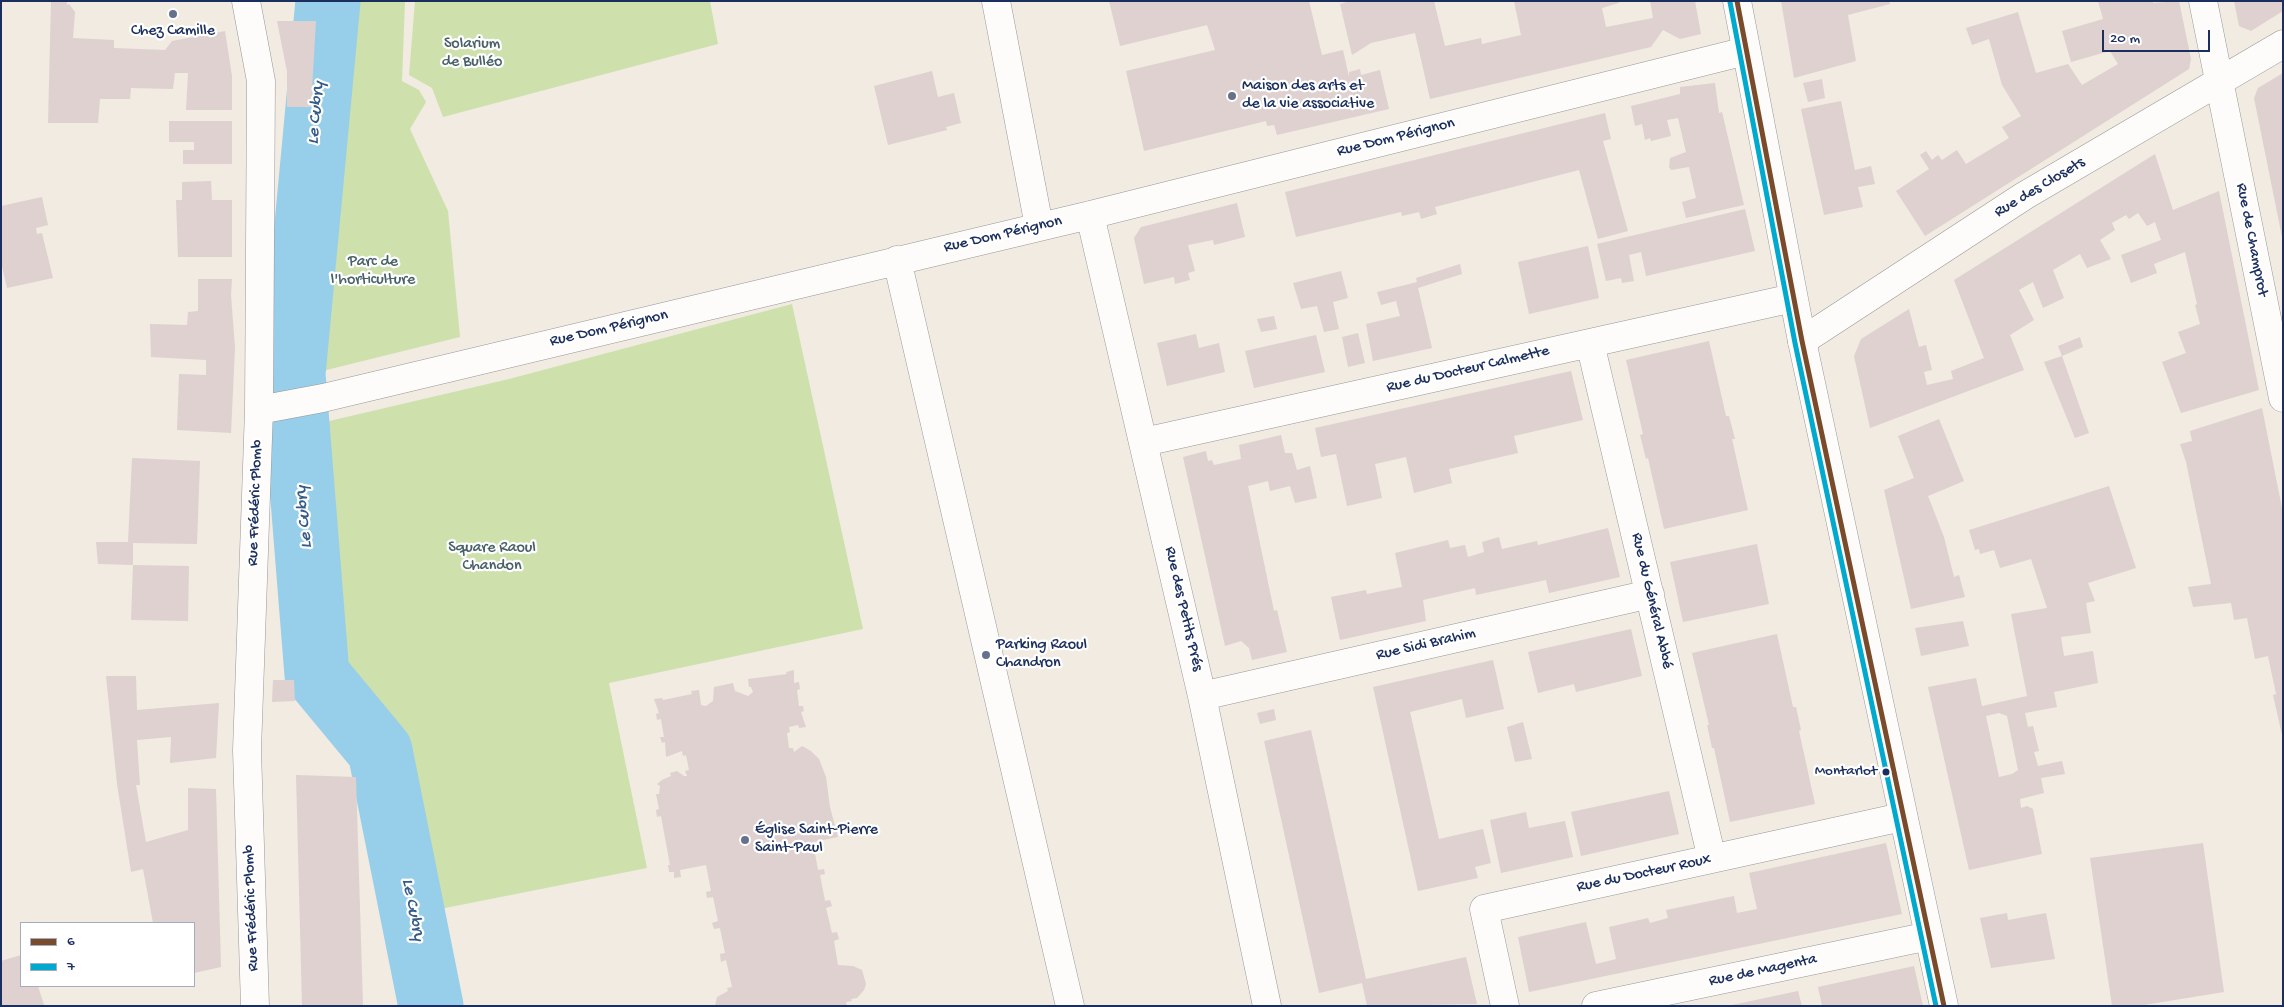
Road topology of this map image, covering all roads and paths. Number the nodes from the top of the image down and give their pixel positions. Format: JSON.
{"nodes":[{"id":1,"x":246,"y":1,"type":"edge"},
{"id":2,"x":996,"y":1,"type":"edge"},
{"id":3,"x":1737,"y":1,"type":"edge"},
{"id":4,"x":2203,"y":1,"type":"edge"},
{"id":5,"x":2283,"y":44,"type":"edge"},
{"id":6,"x":1746,"y":51,"type":"junction"},
{"id":7,"x":2220,"y":83,"type":"junction"},
{"id":8,"x":1090,"y":215,"type":"junction"},
{"id":9,"x":1039,"y":226,"type":"junction"},
{"id":10,"x":897,"y":260,"type":"junction"},
{"id":11,"x":1793,"y":298,"type":"junction"},
{"id":12,"x":1802,"y":341,"type":"junction"},
{"id":13,"x":1590,"y":343,"type":"junction"},
{"id":14,"x":2283,"y":398,"type":"edge"},
{"id":15,"x":266,"y":409,"type":"junction"},
{"id":16,"x":1144,"y":442,"type":"junction"},
{"id":17,"x":1650,"y":594,"type":"junction"},
{"id":18,"x":1202,"y":696,"type":"junction"},
{"id":19,"x":1902,"y":817,"type":"junction"},
{"id":20,"x":1712,"y":859,"type":"junction"},
{"id":21,"x":1929,"y":936,"type":"junction"},
{"id":22,"x":255,"y":1006,"type":"edge"},
{"id":23,"x":1070,"y":1006,"type":"edge"},
{"id":24,"x":1267,"y":1006,"type":"edge"},
{"id":25,"x":1505,"y":1006,"type":"edge"},
{"id":26,"x":1596,"y":1006,"type":"edge"},
{"id":27,"x":1944,"y":1006,"type":"edge"}],
"edges":[{"from":1,"to":15,"type":"street","name":"Rue Frédéric Plomb"},
{"from":2,"to":9,"type":"street"},
{"from":3,"to":6,"type":"street"},
{"from":4,"to":7,"type":"street","name":"Rue de Champrot"},
{"from":5,"to":7,"type":"street","name":"Rue des Closets"},
{"from":6,"to":8,"type":"street","name":"Rue Dom Pérignon"},
{"from":6,"to":11,"type":"street"},
{"from":7,"to":12,"type":"street","name":"Rue des Closets"},
{"from":7,"to":14,"type":"street","name":"Rue de Champrot"},
{"from":8,"to":9,"type":"street","name":"Rue Dom Pérignon"},
{"from":8,"to":16,"type":"street","name":"Rue des Petits Prés"},
{"from":9,"to":10,"type":"street","name":"Rue Dom Pérignon"},
{"from":10,"to":15,"type":"street","name":"Rue Dom Pérignon"},
{"from":10,"to":23,"type":"street"},
{"from":11,"to":12,"type":"street"},
{"from":11,"to":13,"type":"street","name":"Rue du Docteur Calmette"},
{"from":12,"to":19,"type":"street"},
{"from":13,"to":16,"type":"street","name":"Rue du Docteur Calmette"},
{"from":13,"to":17,"type":"street","name":"Rue du Général Abbé"},
{"from":15,"to":22,"type":"street","name":"Rue Frédéric Plomb"},
{"from":16,"to":18,"type":"street","name":"Rue des Petits Prés"},
{"from":17,"to":18,"type":"street","name":"Rue Sidi Brahim"},
{"from":17,"to":20,"type":"street","name":"Rue du Général Abbé"},
{"from":18,"to":24,"type":"street","name":"Rue des Petits Prés"},
{"from":19,"to":20,"type":"street","name":"Rue du Docteur Roux"},
{"from":19,"to":21,"type":"street"},
{"from":20,"to":25,"type":"street","name":"Rue du Docteur Roux"},
{"from":21,"to":26,"type":"street","name":"Rue de Magenta"},
{"from":21,"to":27,"type":"street"}]}
